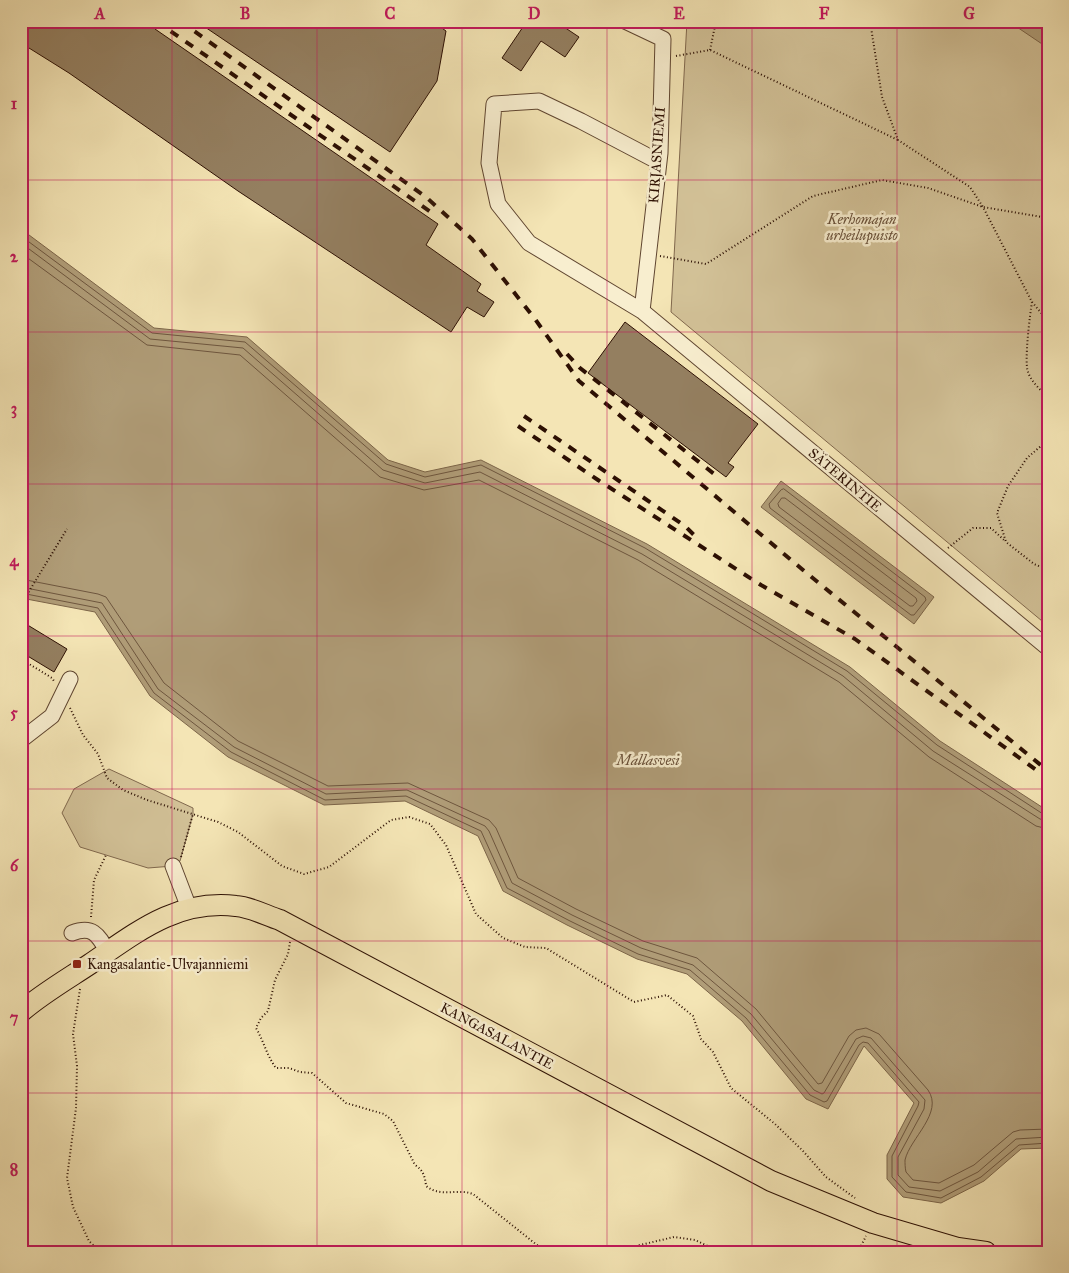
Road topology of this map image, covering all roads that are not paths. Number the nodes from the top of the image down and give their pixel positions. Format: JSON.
{"nodes":[{"id":1,"x":625,"y":21,"type":"edge"},
{"id":2,"x":659,"y":162,"type":"junction"},
{"id":3,"x":642,"y":312,"type":"junction"},
{"id":4,"x":1048,"y":648,"type":"edge"},
{"id":5,"x":70,"y":679,"type":"dead end"},
{"id":6,"x":21,"y":740,"type":"edge"},
{"id":7,"x":173,"y":866,"type":"road end"},
{"id":8,"x":189,"y":908,"type":"junction"},
{"id":9,"x":72,"y":933,"type":"dead end"},
{"id":10,"x":108,"y":952,"type":"junction"},
{"id":11,"x":22,"y":1009,"type":"edge"},
{"id":12,"x":986,"y":1252,"type":"edge"}],
"edges":[{"from":1,"to":2,"type":"street","name":"KIRJASNIEMI"},
{"from":2,"to":3,"type":"street","name":"KIRJASNIEMI"},
{"from":2,"to":3,"type":"street","name":"SÄTERINTIE"},
{"from":3,"to":4,"type":"street","name":"SÄTERINTIE"},
{"from":5,"to":6,"type":"street"},
{"from":7,"to":8,"type":"street"},
{"from":8,"to":10,"type":"main road","name":"KANGASALANTIE"},
{"from":8,"to":12,"type":"main road","name":"KANGASALANTIE"},
{"from":9,"to":10,"type":"street"},
{"from":10,"to":11,"type":"main road","name":"KANGASALANTIE"}]}
